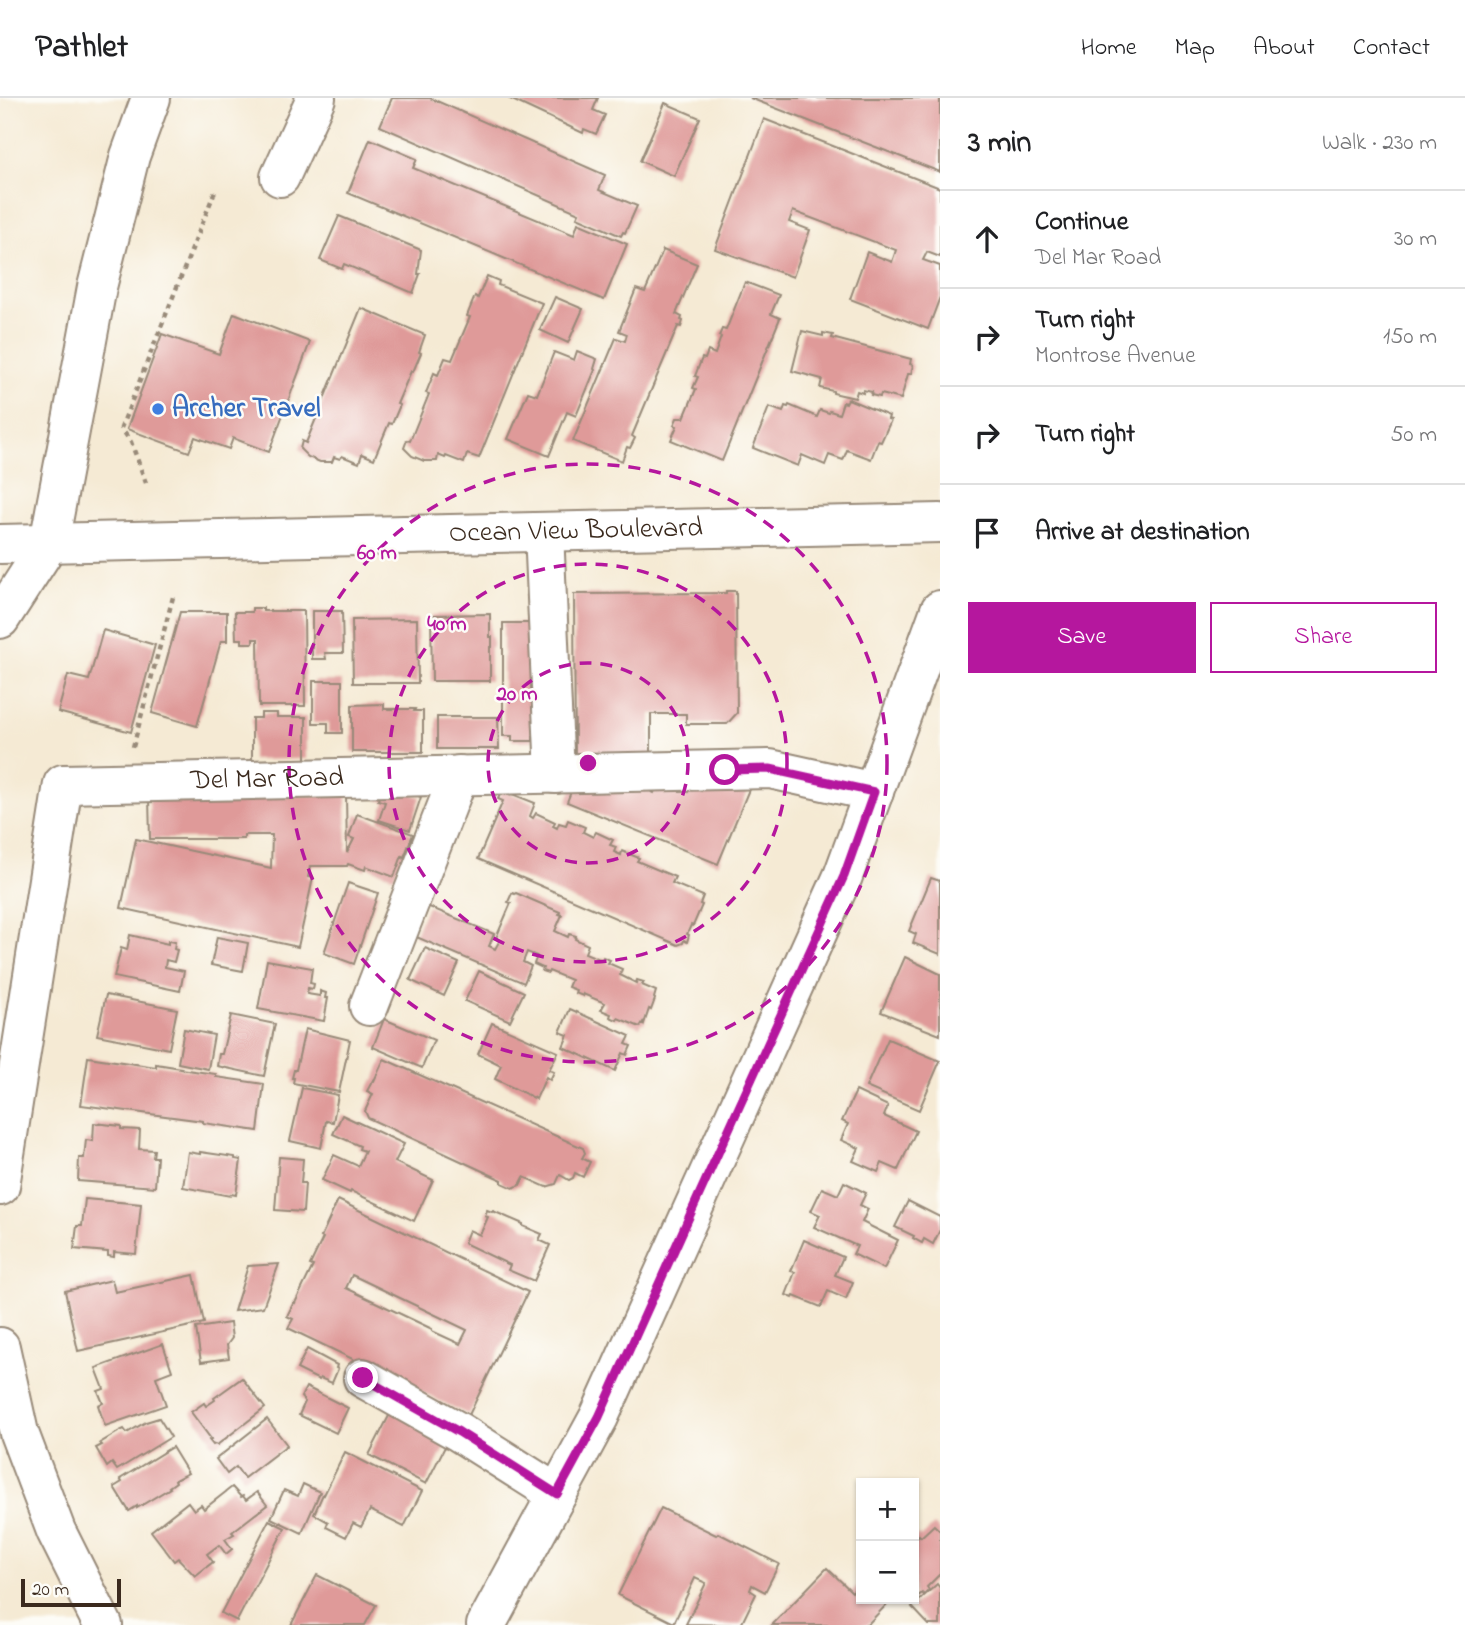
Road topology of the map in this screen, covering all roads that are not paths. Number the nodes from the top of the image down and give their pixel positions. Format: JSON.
{"nodes":[{"id":1,"x":151,"y":98,"type":"edge"},
{"id":2,"x":316,"y":98,"type":"edge"},
{"id":3,"x":279,"y":177,"type":"dead end"},
{"id":4,"x":940,"y":523,"type":"edge"},
{"id":5,"x":544,"y":532,"type":"junction"},
{"id":6,"x":49,"y":543,"type":"junction"},
{"id":7,"x":0,"y":544,"type":"edge"},
{"id":8,"x":940,"y":610,"type":"edge"},
{"id":9,"x":0,"y":619,"type":"edge"},
{"id":10,"x":555,"y":774,"type":"junction"},
{"id":11,"x":459,"y":775,"type":"junction"},
{"id":12,"x":874,"y":792,"type":"junction"},
{"id":13,"x":369,"y":1006,"type":"dead end"},
{"id":14,"x":0,"y":1186,"type":"edge"},
{"id":15,"x":0,"y":1347,"type":"edge"},
{"id":16,"x":363,"y":1378,"type":"dead end"},
{"id":17,"x":557,"y":1494,"type":"junction"},
{"id":18,"x":103,"y":1625,"type":"edge"},
{"id":19,"x":486,"y":1625,"type":"edge"}],
"edges":[{"from":1,"to":6,"type":"main road"},
{"from":2,"to":3,"type":"main road"},
{"from":4,"to":5,"type":"main road","name":"Ocean View Boulevard"},
{"from":5,"to":6,"type":"main road","name":"Ocean View Boulevard"},
{"from":5,"to":10,"type":"main road"},
{"from":6,"to":7,"type":"main road","name":"Ocean View Boulevard"},
{"from":6,"to":9,"type":"main road"},
{"from":8,"to":12,"type":"main road"},
{"from":10,"to":11,"type":"main road","name":"Del Mar Road"},
{"from":10,"to":12,"type":"main road","name":"Del Mar Road"},
{"from":11,"to":13,"type":"main road"},
{"from":11,"to":14,"type":"main road","name":"Del Mar Road"},
{"from":12,"to":17,"type":"main road"},
{"from":15,"to":18,"type":"main road"},
{"from":16,"to":17,"type":"main road"},
{"from":17,"to":19,"type":"main road"}]}
